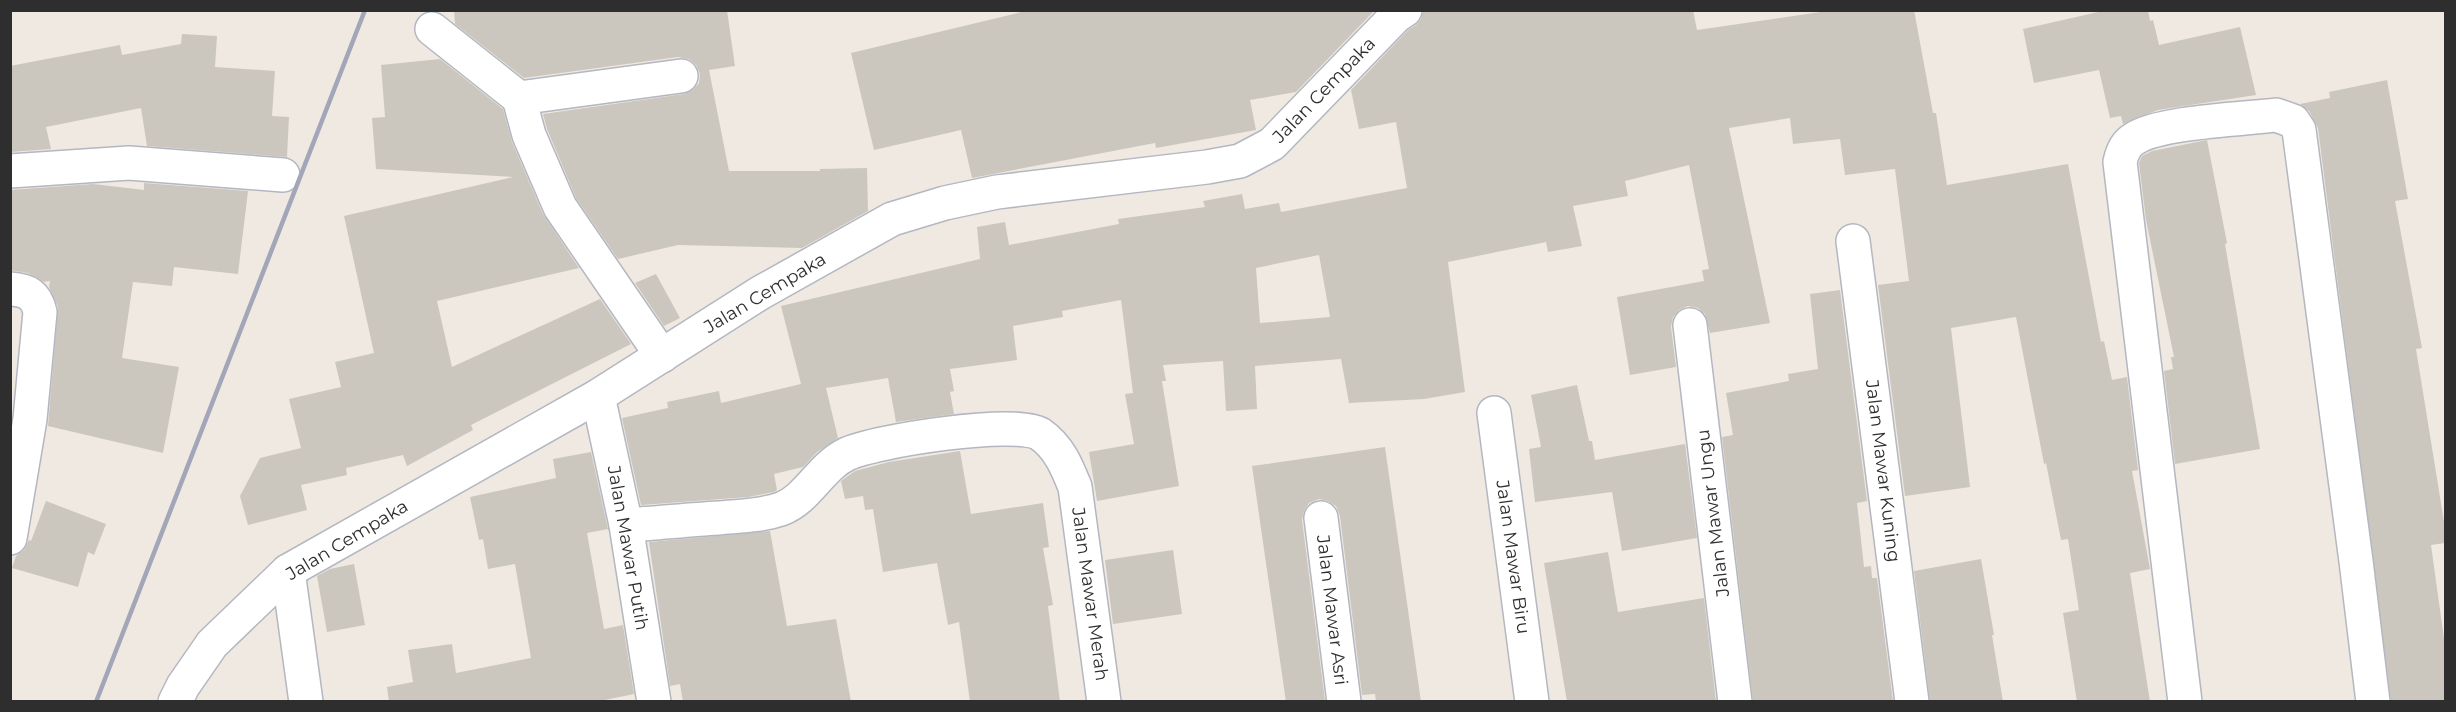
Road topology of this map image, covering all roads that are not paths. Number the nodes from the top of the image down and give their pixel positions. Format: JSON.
{"nodes":[{"id":1,"x":1405,"y":10,"type":"edge"},
{"id":2,"x":432,"y":29,"type":"dead end"},
{"id":3,"x":681,"y":76,"type":"dead end"},
{"id":4,"x":519,"y":98,"type":"junction"},
{"id":5,"x":10,"y":171,"type":"edge"},
{"id":6,"x":283,"y":175,"type":"dead end"},
{"id":7,"x":1853,"y":241,"type":"dead end"},
{"id":8,"x":10,"y":289,"type":"edge"},
{"id":9,"x":1690,"y":325,"type":"dead end"},
{"id":10,"x":662,"y":356,"type":"junction"},
{"id":11,"x":598,"y":396,"type":"junction"},
{"id":12,"x":1494,"y":413,"type":"dead end"},
{"id":13,"x":1321,"y":518,"type":"dead end"},
{"id":14,"x":626,"y":525,"type":"junction"},
{"id":15,"x":10,"y":538,"type":"edge"},
{"id":16,"x":288,"y":571,"type":"junction"},
{"id":17,"x":175,"y":702,"type":"edge"},
{"id":18,"x":306,"y":702,"type":"edge"},
{"id":19,"x":654,"y":702,"type":"edge"},
{"id":20,"x":1104,"y":702,"type":"edge"},
{"id":21,"x":1344,"y":702,"type":"edge"},
{"id":22,"x":1532,"y":702,"type":"edge"},
{"id":23,"x":1735,"y":702,"type":"edge"},
{"id":24,"x":1912,"y":702,"type":"edge"},
{"id":25,"x":2185,"y":702,"type":"edge"},
{"id":26,"x":2373,"y":702,"type":"edge"}],
"edges":[{"from":1,"to":10,"type":"street","name":"Jalan Cempaka"},
{"from":2,"to":4,"type":"street"},
{"from":3,"to":4,"type":"street"},
{"from":4,"to":10,"type":"street"},
{"from":5,"to":6,"type":"street"},
{"from":7,"to":24,"type":"street","name":"Jalan Mawar Kuning"},
{"from":8,"to":15,"type":"street"},
{"from":9,"to":23,"type":"street","name":"Jalan Mawar Ungu"},
{"from":10,"to":11,"type":"street","name":"Jalan Cempaka"},
{"from":11,"to":14,"type":"street","name":"Jalan Mawar Putih"},
{"from":11,"to":16,"type":"street","name":"Jalan Cempaka"},
{"from":12,"to":22,"type":"street","name":"Jalan Mawar Biru"},
{"from":13,"to":21,"type":"street","name":"Jalan Mawar Asri"},
{"from":14,"to":19,"type":"street","name":"Jalan Mawar Putih"},
{"from":14,"to":20,"type":"street","name":"Jalan Mawar Merah"},
{"from":16,"to":17,"type":"street","name":"Jalan Cempaka"},
{"from":16,"to":18,"type":"street"},
{"from":25,"to":26,"type":"street"}]}
